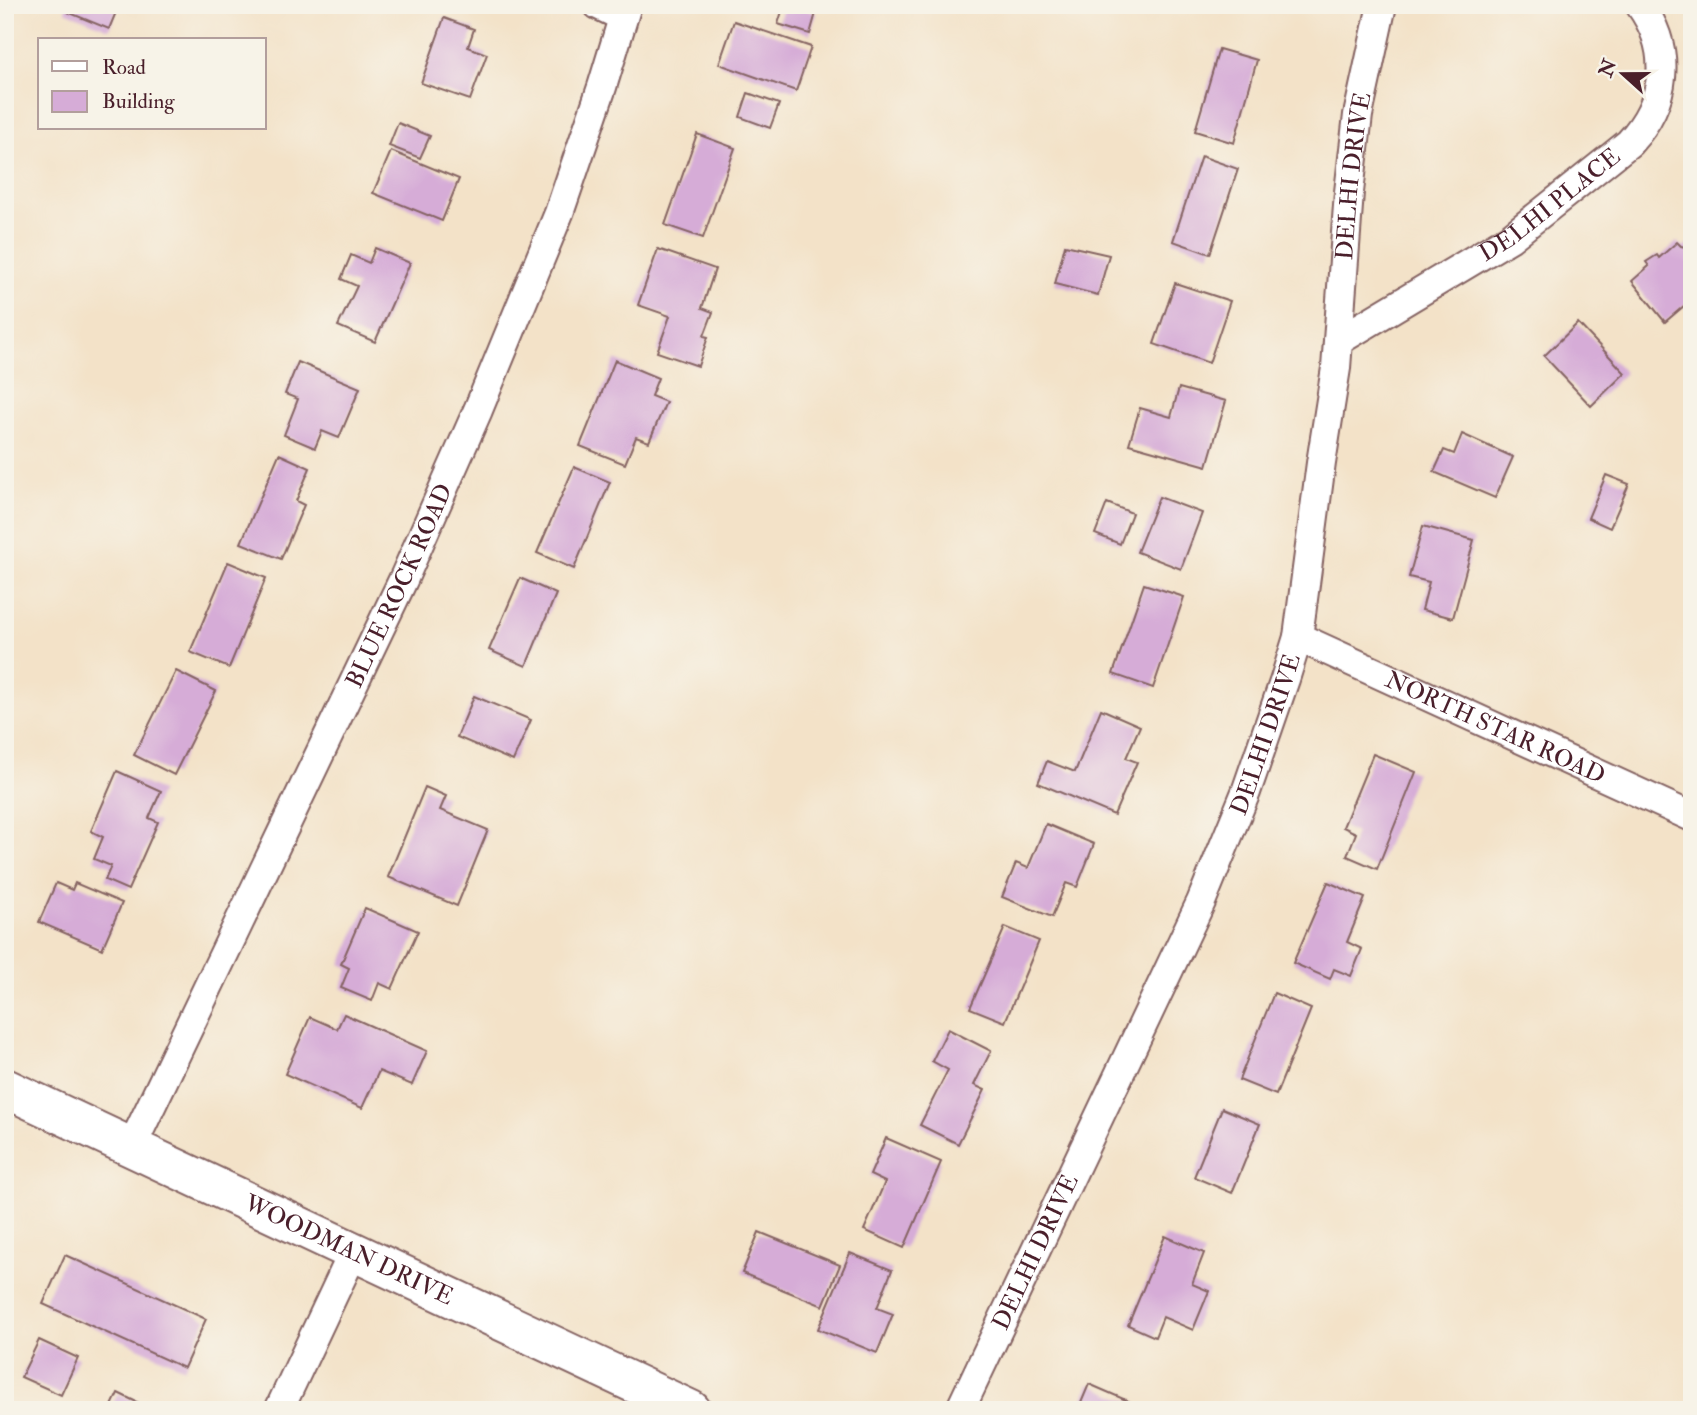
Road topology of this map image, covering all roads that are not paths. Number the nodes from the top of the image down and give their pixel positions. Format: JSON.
{"nodes":[{"id":1,"x":1382,"y":5,"type":"edge"},
{"id":2,"x":1640,"y":5,"type":"edge"},
{"id":3,"x":616,"y":9,"type":"edge"},
{"id":4,"x":1338,"y":341,"type":"junction"},
{"id":5,"x":1298,"y":637,"type":"junction"},
{"id":6,"x":1692,"y":817,"type":"edge"},
{"id":7,"x":5,"y":1088,"type":"edge"},
{"id":8,"x":131,"y":1148,"type":"junction"},
{"id":9,"x":354,"y":1251,"type":"junction"},
{"id":10,"x":279,"y":1410,"type":"edge"},
{"id":11,"x":691,"y":1410,"type":"edge"},
{"id":12,"x":960,"y":1410,"type":"edge"}],
"edges":[{"from":1,"to":4,"type":"street","name":"DELHI DRIVE"},
{"from":2,"to":4,"type":"street","name":"DELHI PLACE"},
{"from":3,"to":8,"type":"street","name":"BLUE ROCK ROAD"},
{"from":4,"to":5,"type":"street","name":"DELHI DRIVE"},
{"from":5,"to":6,"type":"street","name":"NORTH STAR ROAD"},
{"from":5,"to":12,"type":"street","name":"DELHI DRIVE"},
{"from":7,"to":8,"type":"main road","name":"WOODMAN DRIVE"},
{"from":8,"to":9,"type":"main road","name":"WOODMAN DRIVE"},
{"from":9,"to":10,"type":"street"},
{"from":9,"to":11,"type":"main road","name":"WOODMAN DRIVE"}]}
